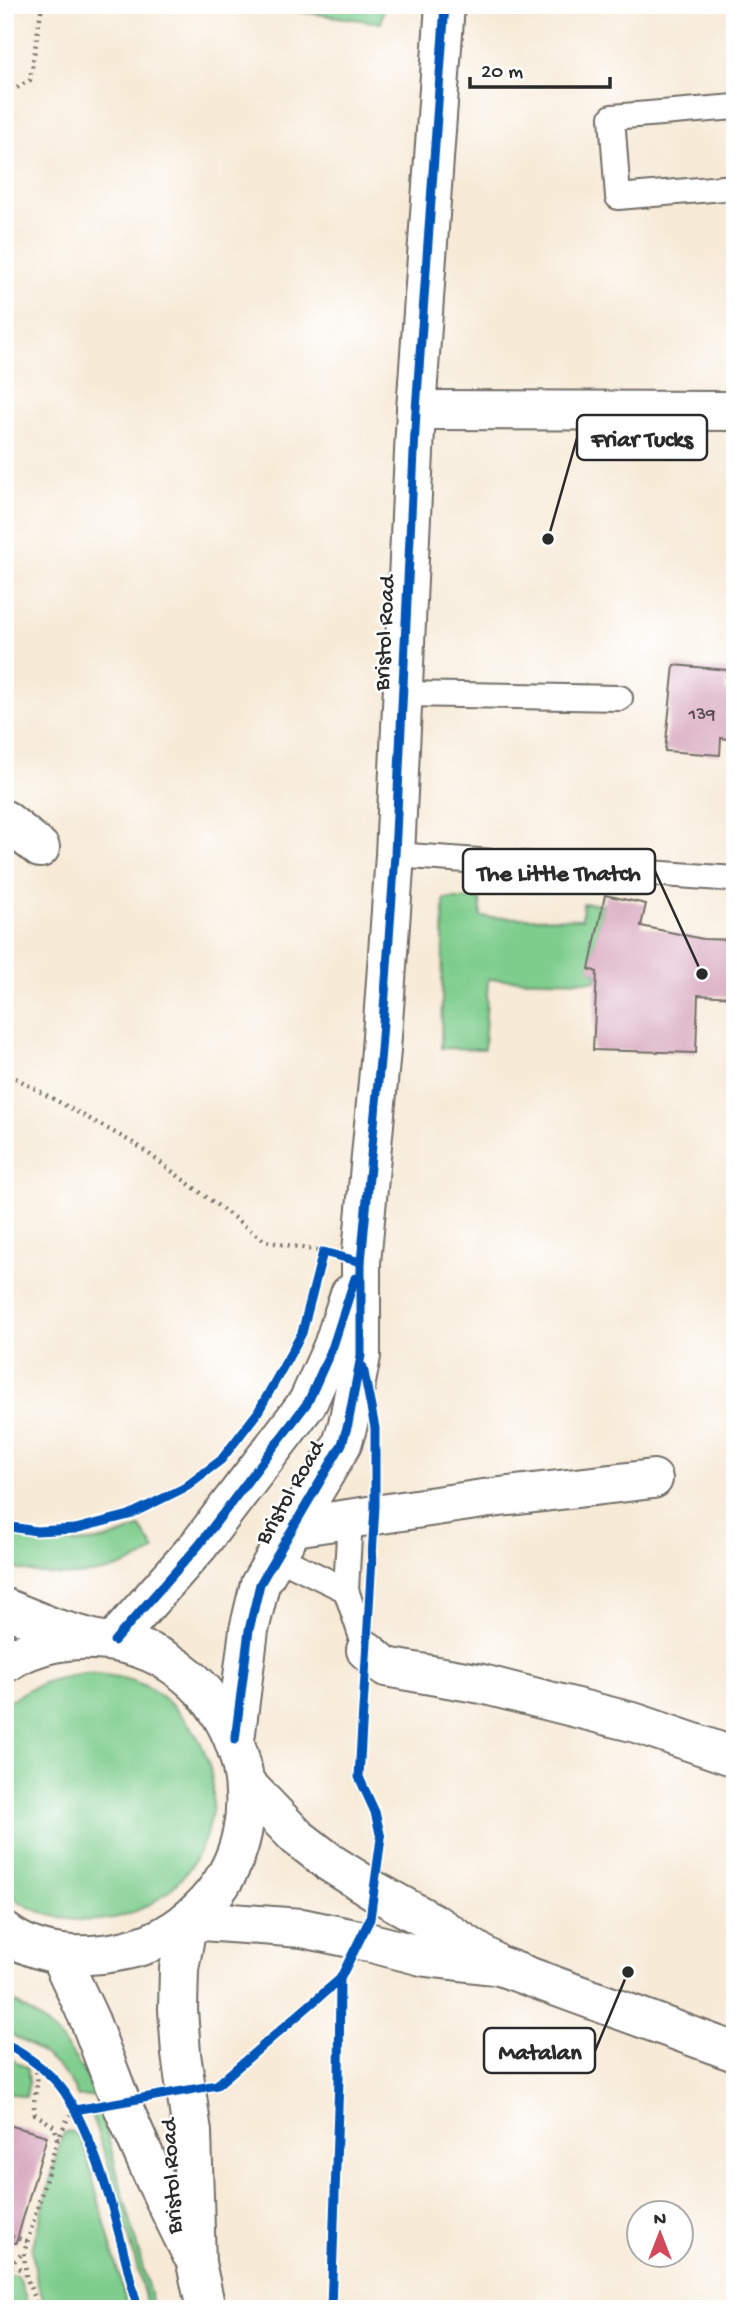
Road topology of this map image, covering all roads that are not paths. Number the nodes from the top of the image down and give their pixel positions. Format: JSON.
{"nodes":[{"id":1,"x":445,"y":5,"type":"edge"},
{"id":2,"x":735,"y":107,"type":"edge"},
{"id":3,"x":735,"y":187,"type":"edge"},
{"id":4,"x":416,"y":410,"type":"junction"},
{"id":5,"x":735,"y":411,"type":"edge"},
{"id":6,"x":403,"y":694,"type":"junction"},
{"id":7,"x":620,"y":698,"type":"dead end"},
{"id":8,"x":5,"y":820,"type":"edge"},
{"id":9,"x":40,"y":848,"type":"dead end"},
{"id":10,"x":395,"y":855,"type":"junction"},
{"id":11,"x":735,"y":879,"type":"edge"},
{"id":12,"x":361,"y":1262,"type":"junction"},
{"id":13,"x":653,"y":1479,"type":"dead end"},
{"id":14,"x":349,"y":1518,"type":"junction"},
{"id":15,"x":285,"y":1541,"type":"junction"},
{"id":16,"x":346,"y":1590,"type":"junction"},
{"id":17,"x":5,"y":1608,"type":"edge"},
{"id":18,"x":104,"y":1640,"type":"junction"},
{"id":19,"x":366,"y":1650,"type":"joint"},
{"id":20,"x":5,"y":1663,"type":"edge"},
{"id":21,"x":235,"y":1740,"type":"junction"},
{"id":22,"x":735,"y":1757,"type":"edge"},
{"id":23,"x":246,"y":1784,"type":"junction"},
{"id":24,"x":188,"y":1920,"type":"junction"},
{"id":25,"x":9,"y":1939,"type":"edge"},
{"id":26,"x":59,"y":1954,"type":"junction"},
{"id":27,"x":499,"y":1966,"type":"junction"},
{"id":28,"x":735,"y":2052,"type":"edge"},
{"id":29,"x":196,"y":2263,"type":"junction"},
{"id":30,"x":206,"y":2309,"type":"edge"}],
"edges":[{"from":1,"to":4,"type":"main road","name":"Bristol Road"},
{"from":2,"to":3,"type":"lane"},
{"from":4,"to":5,"type":"main road"},
{"from":4,"to":6,"type":"main road","name":"Bristol Road"},
{"from":6,"to":7,"type":"lane"},
{"from":6,"to":10,"type":"main road","name":"Bristol Road"},
{"from":8,"to":9,"type":"main road"},
{"from":10,"to":11,"type":"lane"},
{"from":10,"to":12,"type":"main road","name":"Bristol Road"},
{"from":12,"to":15,"type":"main road","name":"Bristol Road"},
{"from":12,"to":18,"type":"main road","name":"Bristol Road"},
{"from":13,"to":14,"type":"main road"},
{"from":14,"to":15,"type":"main road"},
{"from":14,"to":16,"type":"lane"},
{"from":15,"to":16,"type":"lane"},
{"from":15,"to":21,"type":"main road","name":"Bristol Road"},
{"from":16,"to":19,"type":"lane"},
{"from":17,"to":18,"type":"main road"},
{"from":18,"to":20,"type":"main road"},
{"from":18,"to":21,"type":"main road"},
{"from":19,"to":22,"type":"main road"},
{"from":21,"to":23,"type":"main road"},
{"from":23,"to":24,"type":"main road"},
{"from":23,"to":27,"type":"main road"},
{"from":24,"to":26,"type":"main road"},
{"from":24,"to":27,"type":"main road"},
{"from":24,"to":29,"type":"main road","name":"Bristol Road"},
{"from":25,"to":26,"type":"main road"},
{"from":26,"to":29,"type":"main road","name":"Bristol Road"},
{"from":27,"to":28,"type":"main road"},
{"from":29,"to":30,"type":"main road","name":"Bristol Road"}]}
